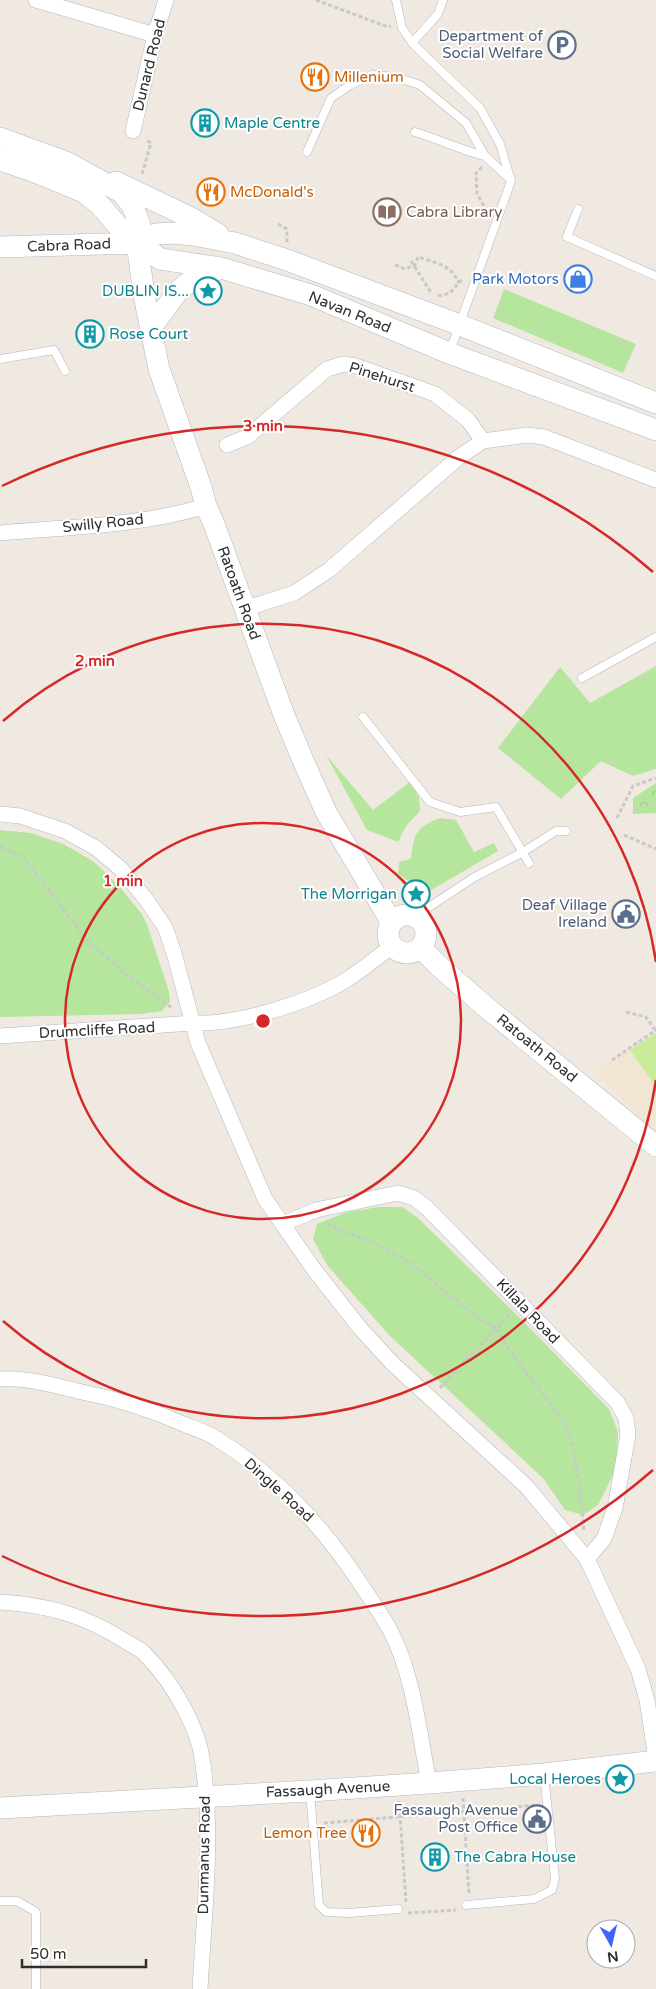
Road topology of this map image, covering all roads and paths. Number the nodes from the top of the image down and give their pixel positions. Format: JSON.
{"nodes":[{"id":1,"x":36,"y":0,"type":"edge"},
{"id":2,"x":166,"y":0,"type":"edge"},
{"id":3,"x":316,"y":0,"type":"edge"},
{"id":4,"x":396,"y":0,"type":"edge"},
{"id":5,"x":443,"y":0,"type":"edge"},
{"id":6,"x":401,"y":23,"type":"junction"},
{"id":7,"x":155,"y":35,"type":"junction"},
{"id":8,"x":412,"y":43,"type":"junction"},
{"id":9,"x":133,"y":131,"type":"joint"},
{"id":10,"x":415,"y":132,"type":"dead end"},
{"id":11,"x":0,"y":138,"type":"edge"},
{"id":12,"x":307,"y":152,"type":"dead end"},
{"id":13,"x":487,"y":157,"type":"junction"},
{"id":14,"x":0,"y":160,"type":"edge"},
{"id":15,"x":66,"y":162,"type":"junction"},
{"id":16,"x":511,"y":181,"type":"junction"},
{"id":17,"x":136,"y":191,"type":"junction"},
{"id":18,"x":578,"y":209,"type":"dead end"},
{"id":19,"x":489,"y":214,"type":"dead end"},
{"id":20,"x":137,"y":243,"type":"junction"},
{"id":21,"x":236,"y":243,"type":"junction"},
{"id":22,"x":280,"y":244,"type":"dead end"},
{"id":23,"x":292,"y":246,"type":"dead end"},
{"id":24,"x":0,"y":247,"type":"edge"},
{"id":25,"x":411,"y":261,"type":"dead end"},
{"id":26,"x":395,"y":265,"type":"dead end"},
{"id":27,"x":414,"y":266,"type":"junction"},
{"id":28,"x":221,"y":268,"type":"junction"},
{"id":29,"x":463,"y":276,"type":"dead end"},
{"id":30,"x":656,"y":276,"type":"edge"},
{"id":31,"x":460,"y":282,"type":"junction"},
{"id":32,"x":424,"y":294,"type":"dead end"},
{"id":33,"x":433,"y":297,"type":"junction"},
{"id":34,"x":460,"y":325,"type":"junction"},
{"id":35,"x":150,"y":329,"type":"junction"},
{"id":36,"x":449,"y":353,"type":"junction"},
{"id":37,"x":0,"y":359,"type":"edge"},
{"id":38,"x":65,"y":371,"type":"dead end"},
{"id":39,"x":656,"y":403,"type":"edge"},
{"id":40,"x":656,"y":430,"type":"edge"},
{"id":41,"x":483,"y":441,"type":"junction"},
{"id":42,"x":227,"y":445,"type":"dead end"},
{"id":43,"x":656,"y":480,"type":"edge"},
{"id":44,"x":206,"y":506,"type":"junction"},
{"id":45,"x":0,"y":533,"type":"edge"},
{"id":46,"x":244,"y":609,"type":"junction"},
{"id":47,"x":656,"y":637,"type":"edge"},
{"id":48,"x":582,"y":678,"type":"dead end"},
{"id":49,"x":363,"y":717,"type":"dead end"},
{"id":50,"x":656,"y":778,"type":"edge"},
{"id":51,"x":0,"y":814,"type":"edge"},
{"id":52,"x":617,"y":818,"type":"dead end"},
{"id":53,"x":566,"y":832,"type":"dead end"},
{"id":54,"x":624,"y":835,"type":"dead end"},
{"id":55,"x":0,"y":846,"type":"edge"},
{"id":56,"x":656,"y":849,"type":"edge"},
{"id":57,"x":523,"y":852,"type":"junction"},
{"id":58,"x":529,"y":864,"type":"dead end"},
{"id":59,"x":418,"y":919,"type":"junction"},
{"id":60,"x":392,"y":923,"type":"junction"},
{"id":61,"x":392,"y":946,"type":"junction"},
{"id":62,"x":421,"y":948,"type":"junction"},
{"id":63,"x":626,"y":1012,"type":"dead end"},
{"id":64,"x":193,"y":1023,"type":"junction"},
{"id":65,"x":656,"y":1030,"type":"edge"},
{"id":66,"x":0,"y":1036,"type":"edge"},
{"id":67,"x":612,"y":1060,"type":"dead end"},
{"id":68,"x":656,"y":1146,"type":"edge"},
{"id":69,"x":299,"y":1217,"type":"junction"},
{"id":70,"x":283,"y":1224,"type":"junction"},
{"id":71,"x":520,"y":1303,"type":"junction"},
{"id":72,"x":496,"y":1328,"type":"junction"},
{"id":73,"x":0,"y":1379,"type":"edge"},
{"id":74,"x":430,"y":1398,"type":"junction"},
{"id":75,"x":587,"y":1559,"type":"junction"},
{"id":76,"x":0,"y":1602,"type":"edge"},
{"id":77,"x":656,"y":1759,"type":"edge"},
{"id":78,"x":544,"y":1774,"type":"junction"},
{"id":79,"x":429,"y":1783,"type":"junction"},
{"id":80,"x":310,"y":1791,"type":"junction"},
{"id":81,"x":206,"y":1796,"type":"junction"},
{"id":82,"x":547,"y":1805,"type":"junction"},
{"id":83,"x":0,"y":1808,"type":"edge"},
{"id":84,"x":464,"y":1810,"type":"junction"},
{"id":85,"x":400,"y":1817,"type":"junction"},
{"id":86,"x":313,"y":1824,"type":"junction"},
{"id":87,"x":0,"y":1901,"type":"edge"},
{"id":88,"x":468,"y":1905,"type":"junction"},
{"id":89,"x":398,"y":1909,"type":"dead end"},
{"id":90,"x":36,"y":1989,"type":"edge"},
{"id":91,"x":200,"y":1989,"type":"edge"}],
"edges":[{"from":1,"to":7,"type":"street"},
{"from":2,"to":7,"type":"street","name":"Dunard Road"},
{"from":3,"to":6,"type":"path"},
{"from":4,"to":6,"type":"lane"},
{"from":5,"to":8,"type":"lane"},
{"from":6,"to":8,"type":"lane"},
{"from":7,"to":9,"type":"street","name":"Dunard Road"},
{"from":8,"to":16,"type":"lane"},
{"from":9,"to":17,"type":"path"},
{"from":10,"to":13,"type":"lane"},
{"from":11,"to":15,"type":"main road"},
{"from":12,"to":13,"type":"lane"},
{"from":13,"to":16,"type":"lane"},
{"from":13,"to":19,"type":"path"},
{"from":14,"to":20,"type":"main road"},
{"from":15,"to":17,"type":"main road","name":"Navan Road"},
{"from":15,"to":20,"type":"main road","name":"Ratoath Road"},
{"from":16,"to":34,"type":"lane"},
{"from":17,"to":21,"type":"main road","name":"Navan Road"},
{"from":18,"to":30,"type":"lane"},
{"from":20,"to":21,"type":"main road","name":"Navan Road"},
{"from":20,"to":24,"type":"main road","name":"Cabra Road"},
{"from":20,"to":28,"type":"main road","name":"Navan Road"},
{"from":20,"to":35,"type":"main road","name":"Ratoath Road"},
{"from":21,"to":34,"type":"main road","name":"Navan Road"},
{"from":22,"to":23,"type":"path"},
{"from":25,"to":27,"type":"path"},
{"from":26,"to":27,"type":"path"},
{"from":27,"to":31,"type":"path"},
{"from":27,"to":33,"type":"path"},
{"from":28,"to":35,"type":"main road"},
{"from":28,"to":36,"type":"main road","name":"Navan Road"},
{"from":29,"to":31,"type":"path"},
{"from":31,"to":33,"type":"path"},
{"from":32,"to":33,"type":"path"},
{"from":34,"to":36,"type":"lane"},
{"from":34,"to":39,"type":"main road","name":"Navan Road"},
{"from":35,"to":44,"type":"main road","name":"Ratoath Road"},
{"from":36,"to":40,"type":"main road","name":"Navan Road"},
{"from":37,"to":38,"type":"lane"},
{"from":41,"to":42,"type":"street","name":"Pinehurst"},
{"from":41,"to":43,"type":"street"},
{"from":41,"to":46,"type":"street"},
{"from":44,"to":45,"type":"street","name":"Swilly Road"},
{"from":44,"to":46,"type":"main road","name":"Ratoath Road"},
{"from":46,"to":60,"type":"main road","name":"Ratoath Road"},
{"from":47,"to":48,"type":"lane"},
{"from":49,"to":57,"type":"lane"},
{"from":50,"to":52,"type":"path"},
{"from":51,"to":64,"type":"street"},
{"from":53,"to":57,"type":"lane"},
{"from":54,"to":56,"type":"path"},
{"from":55,"to":64,"type":"path"},
{"from":57,"to":58,"type":"lane"},
{"from":57,"to":59,"type":"lane"},
{"from":59,"to":60,"type":"main road"},
{"from":59,"to":62,"type":"main road"},
{"from":60,"to":61,"type":"main road"},
{"from":61,"to":62,"type":"main road"},
{"from":61,"to":64,"type":"street","name":"Drumcliffe Road"},
{"from":62,"to":68,"type":"main road","name":"Ratoath Road"},
{"from":63,"to":65,"type":"path"},
{"from":64,"to":66,"type":"street","name":"Drumcliffe Road"},
{"from":64,"to":70,"type":"street"},
{"from":65,"to":67,"type":"path"},
{"from":69,"to":70,"type":"street","name":"Killala Road"},
{"from":69,"to":71,"type":"street","name":"Killala Road"},
{"from":69,"to":72,"type":"path"},
{"from":70,"to":74,"type":"street"},
{"from":71,"to":72,"type":"path"},
{"from":71,"to":75,"type":"street","name":"Killala Road"},
{"from":72,"to":74,"type":"path"},
{"from":72,"to":75,"type":"path"},
{"from":73,"to":79,"type":"street","name":"Dingle Road"},
{"from":74,"to":75,"type":"street"},
{"from":75,"to":77,"type":"street"},
{"from":76,"to":81,"type":"street","name":"Dunmanus Road"},
{"from":77,"to":78,"type":"main road","name":"Fassaugh Avenue"},
{"from":78,"to":79,"type":"main road","name":"Fassaugh Avenue"},
{"from":78,"to":82,"type":"lane"},
{"from":79,"to":80,"type":"main road","name":"Fassaugh Avenue"},
{"from":80,"to":81,"type":"main road","name":"Fassaugh Avenue"},
{"from":80,"to":86,"type":"lane"},
{"from":81,"to":83,"type":"main road","name":"Fassaugh Avenue"},
{"from":81,"to":91,"type":"street","name":"Dunmanus Road"},
{"from":82,"to":84,"type":"path"},
{"from":82,"to":88,"type":"lane"},
{"from":84,"to":85,"type":"path"},
{"from":84,"to":88,"type":"path"},
{"from":85,"to":86,"type":"path"},
{"from":85,"to":88,"type":"path"},
{"from":86,"to":89,"type":"lane"},
{"from":87,"to":90,"type":"lane"}]}
